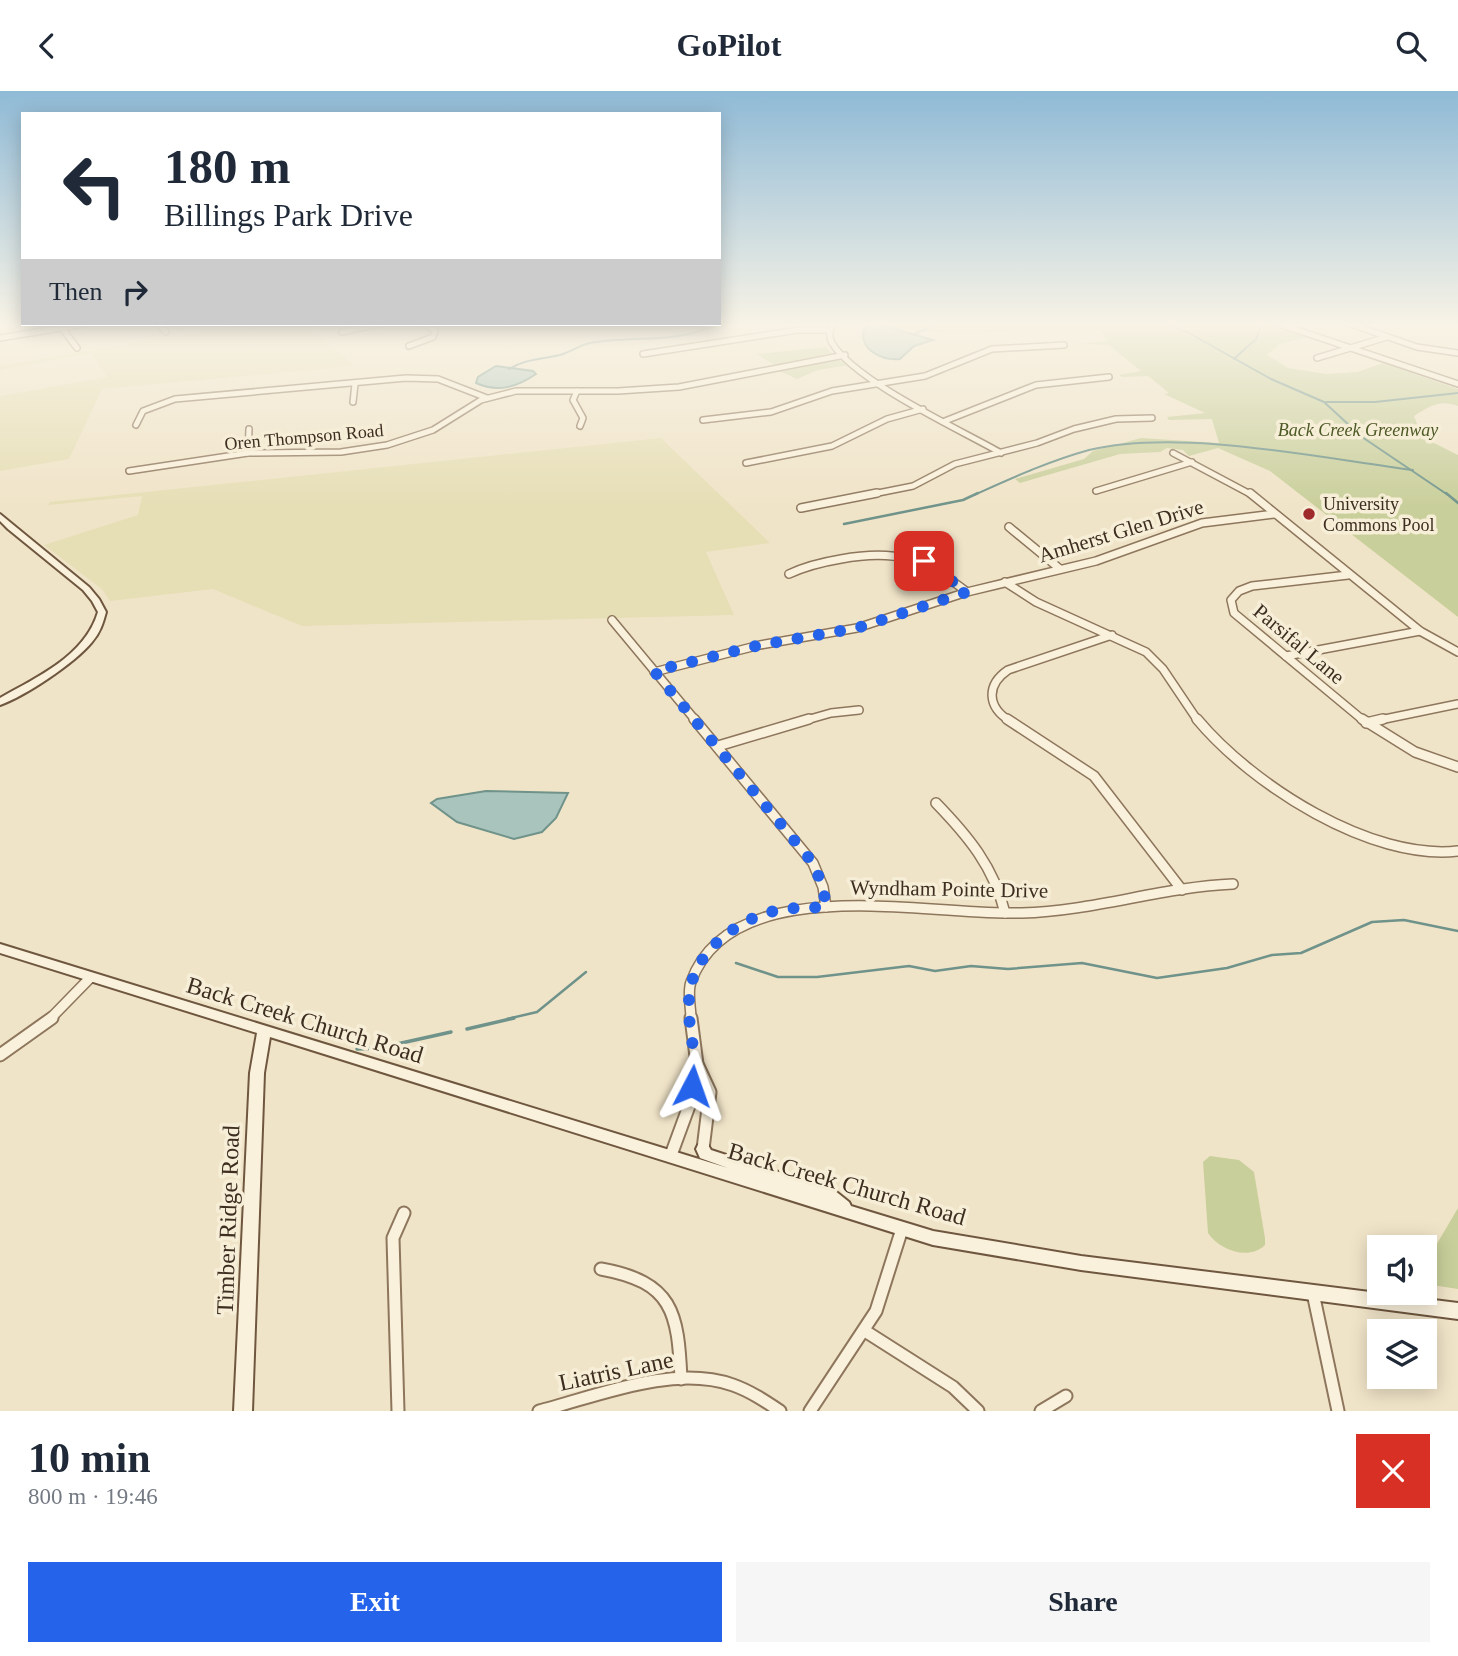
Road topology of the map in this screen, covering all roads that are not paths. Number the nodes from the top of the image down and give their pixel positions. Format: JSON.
{"nodes":[{"id":1,"x":355,"y":384,"type":"junction"},
{"id":2,"x":360,"y":384,"type":"edge"},
{"id":3,"x":447,"y":384,"type":"edge"},
{"id":4,"x":699,"y":384,"type":"edge"},
{"id":5,"x":877,"y":384,"type":"edge"},
{"id":6,"x":882,"y":384,"type":"edge"},
{"id":7,"x":1044,"y":384,"type":"edge"},
{"id":8,"x":577,"y":391,"type":"junction"},
{"id":9,"x":487,"y":398,"type":"junction"},
{"id":10,"x":354,"y":403,"type":"dead end"},
{"id":11,"x":923,"y":409,"type":"junction"},
{"id":12,"x":1152,"y":418,"type":"dead end"},
{"id":13,"x":702,"y":420,"type":"dead end"},
{"id":14,"x":945,"y":421,"type":"junction"},
{"id":15,"x":136,"y":425,"type":"dead end"},
{"id":16,"x":580,"y":426,"type":"dead end"},
{"id":17,"x":249,"y":429,"type":"dead end"},
{"id":18,"x":248,"y":453,"type":"junction"},
{"id":19,"x":1001,"y":453,"type":"junction"},
{"id":20,"x":1173,"y":453,"type":"dead end"},
{"id":21,"x":1192,"y":462,"type":"junction"},
{"id":22,"x":746,"y":463,"type":"dead end"},
{"id":23,"x":129,"y":471,"type":"dead end"},
{"id":24,"x":1096,"y":491,"type":"dead end"},
{"id":25,"x":801,"y":508,"type":"dead end"},
{"id":26,"x":1274,"y":514,"type":"junction"},
{"id":27,"x":0,"y":516,"type":"edge"},
{"id":28,"x":1009,"y":527,"type":"dead end"},
{"id":29,"x":1060,"y":569,"type":"junction"},
{"id":30,"x":789,"y":574,"type":"dead end"},
{"id":31,"x":1348,"y":575,"type":"junction"},
{"id":32,"x":1005,"y":582,"type":"junction"},
{"id":33,"x":967,"y":592,"type":"junction"},
{"id":34,"x":612,"y":620,"type":"dead end"},
{"id":35,"x":1420,"y":631,"type":"junction"},
{"id":36,"x":1113,"y":635,"type":"junction"},
{"id":37,"x":1458,"y":652,"type":"edge"},
{"id":38,"x":1286,"y":656,"type":"junction"},
{"id":39,"x":654,"y":671,"type":"junction"},
{"id":40,"x":0,"y":702,"type":"edge"},
{"id":41,"x":1458,"y":705,"type":"edge"},
{"id":42,"x":859,"y":710,"type":"dead end"},
{"id":43,"x":1367,"y":723,"type":"junction"},
{"id":44,"x":718,"y":746,"type":"junction"},
{"id":45,"x":1458,"y":767,"type":"edge"},
{"id":46,"x":936,"y":803,"type":"dead end"},
{"id":47,"x":1458,"y":851,"type":"edge"},
{"id":48,"x":1233,"y":884,"type":"dead end"},
{"id":49,"x":1182,"y":890,"type":"junction"},
{"id":50,"x":826,"y":907,"type":"junction"},
{"id":51,"x":1005,"y":913,"type":"junction"},
{"id":52,"x":0,"y":948,"type":"edge"},
{"id":53,"x":90,"y":978,"type":"junction"},
{"id":54,"x":264,"y":1031,"type":"junction"},
{"id":55,"x":0,"y":1055,"type":"edge"},
{"id":56,"x":697,"y":1064,"type":"junction"},
{"id":57,"x":703,"y":1149,"type":"joint"},
{"id":58,"x":671,"y":1155,"type":"junction"},
{"id":59,"x":404,"y":1213,"type":"dead end"},
{"id":60,"x":852,"y":1213,"type":"junction"},
{"id":61,"x":902,"y":1229,"type":"junction"},
{"id":62,"x":601,"y":1269,"type":"dead end"},
{"id":63,"x":1313,"y":1293,"type":"junction"},
{"id":64,"x":1458,"y":1311,"type":"edge"},
{"id":65,"x":865,"y":1331,"type":"junction"},
{"id":66,"x":681,"y":1380,"type":"junction"},
{"id":67,"x":1066,"y":1396,"type":"dead end"},
{"id":68,"x":243,"y":1411,"type":"edge"},
{"id":69,"x":398,"y":1411,"type":"edge"},
{"id":70,"x":539,"y":1411,"type":"edge"},
{"id":71,"x":779,"y":1411,"type":"edge"},
{"id":72,"x":810,"y":1411,"type":"edge"},
{"id":73,"x":978,"y":1411,"type":"edge"},
{"id":74,"x":1041,"y":1411,"type":"edge"},
{"id":75,"x":1339,"y":1411,"type":"edge"}],
"edges":[{"from":1,"to":2,"type":"street"},
{"from":1,"to":10,"type":"street"},
{"from":1,"to":15,"type":"street"},
{"from":3,"to":9,"type":"street"},
{"from":4,"to":8,"type":"street","name":"Oren Thompson Road"},
{"from":5,"to":13,"type":"street"},
{"from":6,"to":11,"type":"street"},
{"from":7,"to":14,"type":"street"},
{"from":8,"to":9,"type":"street","name":"Oren Thompson Road"},
{"from":8,"to":16,"type":"street"},
{"from":9,"to":18,"type":"street","name":"Oren Thompson Road"},
{"from":11,"to":14,"type":"street"},
{"from":11,"to":22,"type":"street"},
{"from":12,"to":19,"type":"street"},
{"from":14,"to":19,"type":"street"},
{"from":17,"to":18,"type":"street"},
{"from":18,"to":23,"type":"street","name":"Oren Thompson Road"},
{"from":19,"to":25,"type":"street"},
{"from":20,"to":21,"type":"street"},
{"from":21,"to":24,"type":"street"},
{"from":21,"to":26,"type":"street"},
{"from":26,"to":29,"type":"street","name":"Amherst Glen Drive"},
{"from":26,"to":31,"type":"street"},
{"from":27,"to":40,"type":"street"},
{"from":28,"to":29,"type":"street"},
{"from":29,"to":32,"type":"street","name":"Amherst Glen Drive"},
{"from":30,"to":33,"type":"street"},
{"from":31,"to":35,"type":"street"},
{"from":31,"to":38,"type":"street","name":"Parsifal Lane"},
{"from":32,"to":33,"type":"street","name":"Amherst Glen Drive"},
{"from":32,"to":36,"type":"street"},
{"from":33,"to":39,"type":"street","name":"Amherst Glen Drive"},
{"from":34,"to":39,"type":"street"},
{"from":35,"to":37,"type":"street"},
{"from":35,"to":38,"type":"street"},
{"from":36,"to":47,"type":"street"},
{"from":36,"to":49,"type":"street"},
{"from":38,"to":43,"type":"street","name":"Parsifal Lane"},
{"from":39,"to":44,"type":"street"},
{"from":41,"to":43,"type":"street"},
{"from":42,"to":44,"type":"street"},
{"from":43,"to":45,"type":"street","name":"Parsifal Lane"},
{"from":44,"to":50,"type":"street"},
{"from":46,"to":51,"type":"street"},
{"from":48,"to":49,"type":"street","name":"Wyndham Pointe Drive"},
{"from":49,"to":51,"type":"street","name":"Wyndham Pointe Drive"},
{"from":50,"to":51,"type":"street","name":"Wyndham Pointe Drive"},
{"from":50,"to":56,"type":"street","name":"Wyndham Pointe Drive"},
{"from":52,"to":53,"type":"street","name":"Back Creek Church Road"},
{"from":53,"to":54,"type":"street","name":"Back Creek Church Road"},
{"from":53,"to":55,"type":"street"},
{"from":54,"to":58,"type":"street","name":"Back Creek Church Road"},
{"from":54,"to":68,"type":"street","name":"Timber Ridge Road"},
{"from":56,"to":57,"type":"street","name":"Wyndham Pointe Drive"},
{"from":56,"to":58,"type":"street","name":"Wyndham Pointe Drive"},
{"from":57,"to":60,"type":"street"},
{"from":58,"to":60,"type":"street","name":"Back Creek Church Road"},
{"from":59,"to":69,"type":"street"},
{"from":60,"to":61,"type":"street","name":"Back Creek Church Road"},
{"from":61,"to":63,"type":"street","name":"Back Creek Church Road"},
{"from":61,"to":65,"type":"street"},
{"from":62,"to":66,"type":"street"},
{"from":63,"to":64,"type":"street","name":"Back Creek Church Road"},
{"from":63,"to":75,"type":"street"},
{"from":65,"to":72,"type":"street"},
{"from":65,"to":73,"type":"street"},
{"from":66,"to":70,"type":"street","name":"Liatris Lane"},
{"from":66,"to":71,"type":"street","name":"Liatris Lane"},
{"from":67,"to":74,"type":"street"}]}
